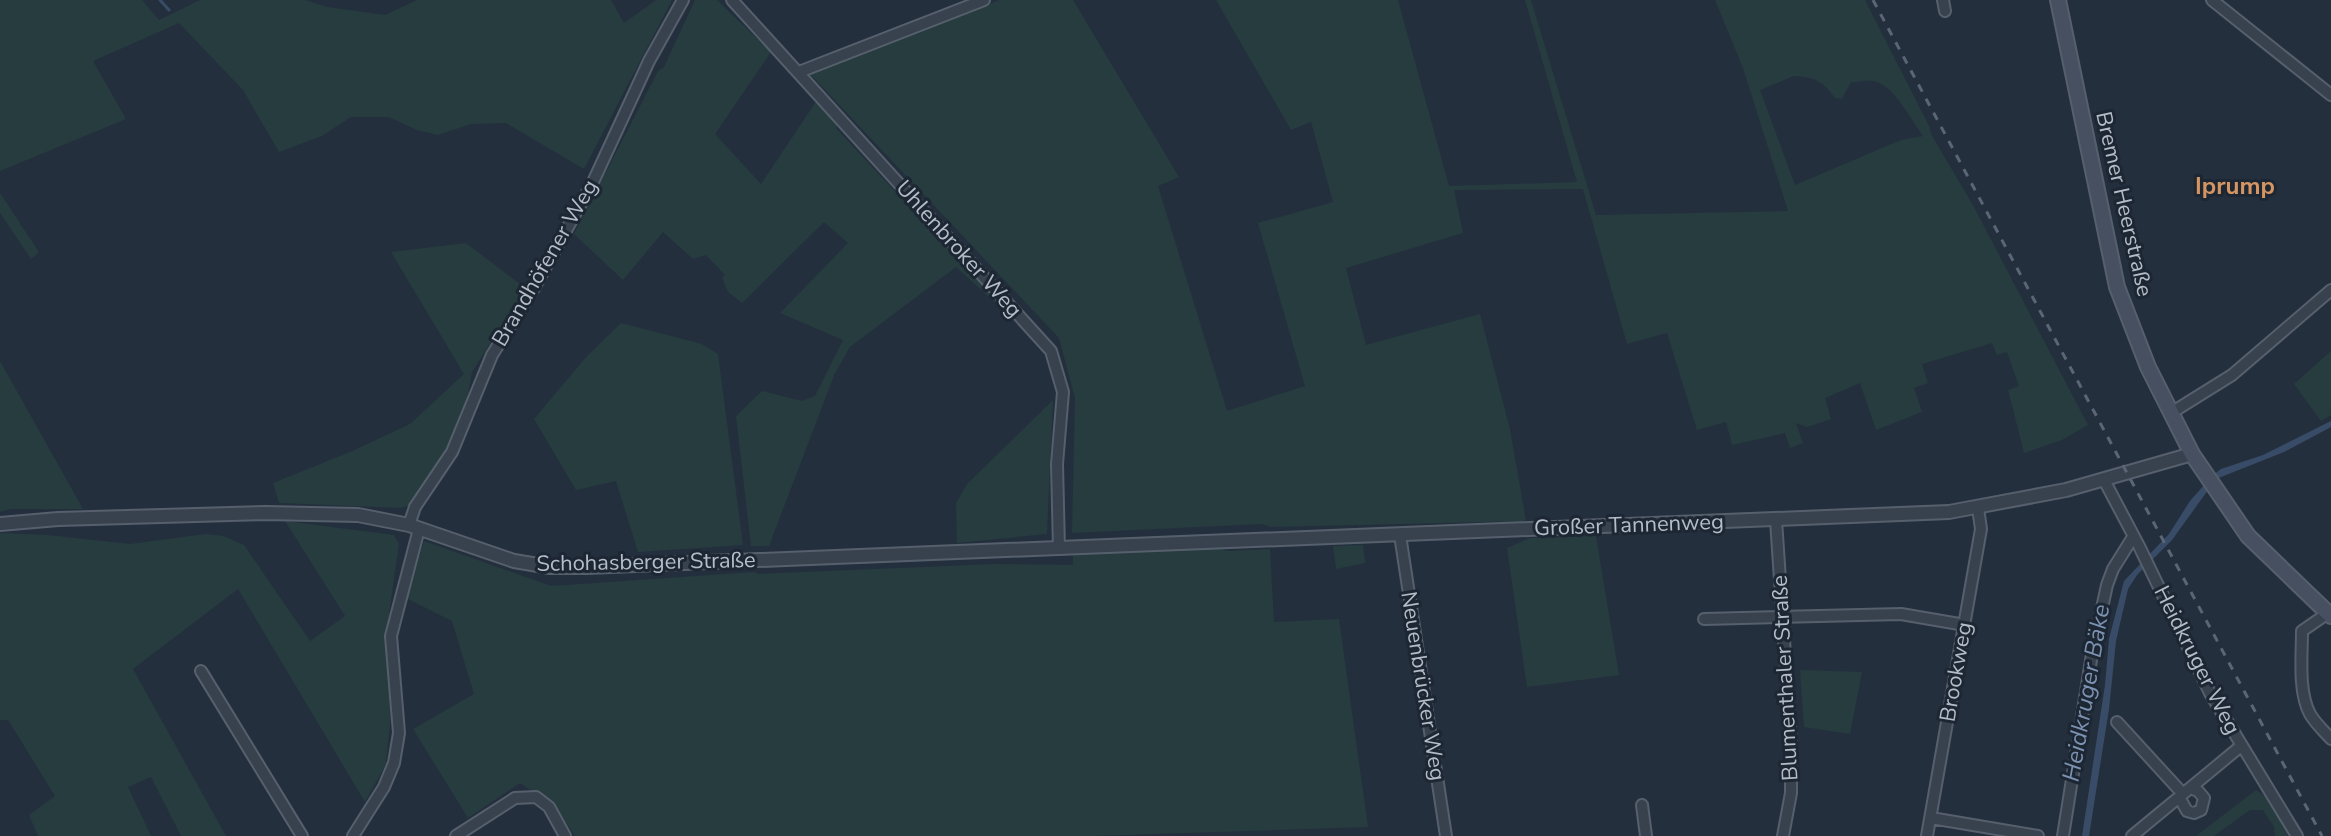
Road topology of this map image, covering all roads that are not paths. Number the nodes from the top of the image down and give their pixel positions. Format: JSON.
{"nodes":[{"id":1,"x":683,"y":0,"type":"edge"},
{"id":2,"x":732,"y":0,"type":"edge"},
{"id":3,"x":984,"y":0,"type":"edge"},
{"id":4,"x":2058,"y":0,"type":"edge"},
{"id":5,"x":2212,"y":0,"type":"edge"},
{"id":6,"x":799,"y":72,"type":"junction"},
{"id":7,"x":2331,"y":95,"type":"edge"},
{"id":8,"x":2331,"y":290,"type":"edge"},
{"id":9,"x":2171,"y":413,"type":"junction"},
{"id":10,"x":2192,"y":454,"type":"junction"},
{"id":11,"x":2104,"y":480,"type":"junction"},
{"id":12,"x":1978,"y":508,"type":"junction"},
{"id":13,"x":1776,"y":520,"type":"junction"},
{"id":14,"x":0,"y":524,"type":"edge"},
{"id":15,"x":414,"y":527,"type":"junction"},
{"id":16,"x":1400,"y":535,"type":"junction"},
{"id":17,"x":2136,"y":542,"type":"junction"},
{"id":18,"x":1059,"y":549,"type":"junction"},
{"id":19,"x":2330,"y":613,"type":"edge"},
{"id":20,"x":1781,"y":616,"type":"junction"},
{"id":21,"x":1704,"y":619,"type":"dead end"},
{"id":22,"x":1965,"y":625,"type":"junction"},
{"id":23,"x":201,"y":671,"type":"dead end"},
{"id":24,"x":2117,"y":722,"type":"dead end"},
{"id":25,"x":2331,"y":739,"type":"edge"},
{"id":26,"x":2241,"y":746,"type":"junction"},
{"id":27,"x":2184,"y":793,"type":"junction"},
{"id":28,"x":1642,"y":805,"type":"dead end"},
{"id":29,"x":1931,"y":818,"type":"junction"},
{"id":30,"x":302,"y":836,"type":"edge"},
{"id":31,"x":353,"y":836,"type":"edge"},
{"id":32,"x":456,"y":836,"type":"edge"},
{"id":33,"x":565,"y":836,"type":"edge"},
{"id":34,"x":1446,"y":836,"type":"edge"},
{"id":35,"x":1646,"y":836,"type":"edge"},
{"id":36,"x":1783,"y":836,"type":"edge"},
{"id":37,"x":1927,"y":836,"type":"edge"},
{"id":38,"x":2038,"y":836,"type":"edge"},
{"id":39,"x":2063,"y":836,"type":"edge"},
{"id":40,"x":2132,"y":836,"type":"edge"},
{"id":41,"x":2297,"y":836,"type":"edge"}],
"edges":[{"from":1,"to":15,"type":"street","name":"Brandhöfener Weg"},
{"from":2,"to":6,"type":"street","name":"Uhlenbroker Weg"},
{"from":3,"to":6,"type":"street"},
{"from":4,"to":9,"type":"main road","name":"Bremer Heerstraße"},
{"from":5,"to":7,"type":"street"},
{"from":6,"to":18,"type":"street","name":"Uhlenbroker Weg"},
{"from":8,"to":9,"type":"street"},
{"from":9,"to":10,"type":"main road","name":"Bremer Heerstraße"},
{"from":10,"to":11,"type":"street","name":"Großer Tannenweg"},
{"from":10,"to":19,"type":"main road","name":"Bremer Heerstraße"},
{"from":11,"to":12,"type":"street","name":"Großer Tannenweg"},
{"from":11,"to":17,"type":"street","name":"Heidkruger Weg"},
{"from":12,"to":13,"type":"street","name":"Großer Tannenweg"},
{"from":12,"to":22,"type":"street","name":"Brookweg"},
{"from":13,"to":16,"type":"street","name":"Großer Tannenweg"},
{"from":13,"to":20,"type":"street","name":"Blumenthaler Straße"},
{"from":14,"to":15,"type":"street","name":"Schohasberger Straße"},
{"from":15,"to":18,"type":"street","name":"Schohasberger Straße"},
{"from":15,"to":31,"type":"street","name":"Brandhöfener Weg"},
{"from":16,"to":18,"type":"street","name":"Großer Tannenweg"},
{"from":16,"to":34,"type":"street","name":"Neuenbrücker Weg"},
{"from":17,"to":26,"type":"street","name":"Heidkruger Weg"},
{"from":17,"to":39,"type":"street"},
{"from":19,"to":25,"type":"street"},
{"from":20,"to":21,"type":"street"},
{"from":20,"to":22,"type":"street"},
{"from":20,"to":36,"type":"street","name":"Blumenthaler Straße"},
{"from":22,"to":29,"type":"street","name":"Brookweg"},
{"from":23,"to":30,"type":"street"},
{"from":24,"to":27,"type":"street"},
{"from":26,"to":27,"type":"street"},
{"from":26,"to":41,"type":"street","name":"Heidkruger Weg"},
{"from":27,"to":40,"type":"street"},
{"from":28,"to":35,"type":"street"},
{"from":29,"to":37,"type":"street","name":"Brookweg"},
{"from":29,"to":38,"type":"street"},
{"from":32,"to":33,"type":"street"}]}
